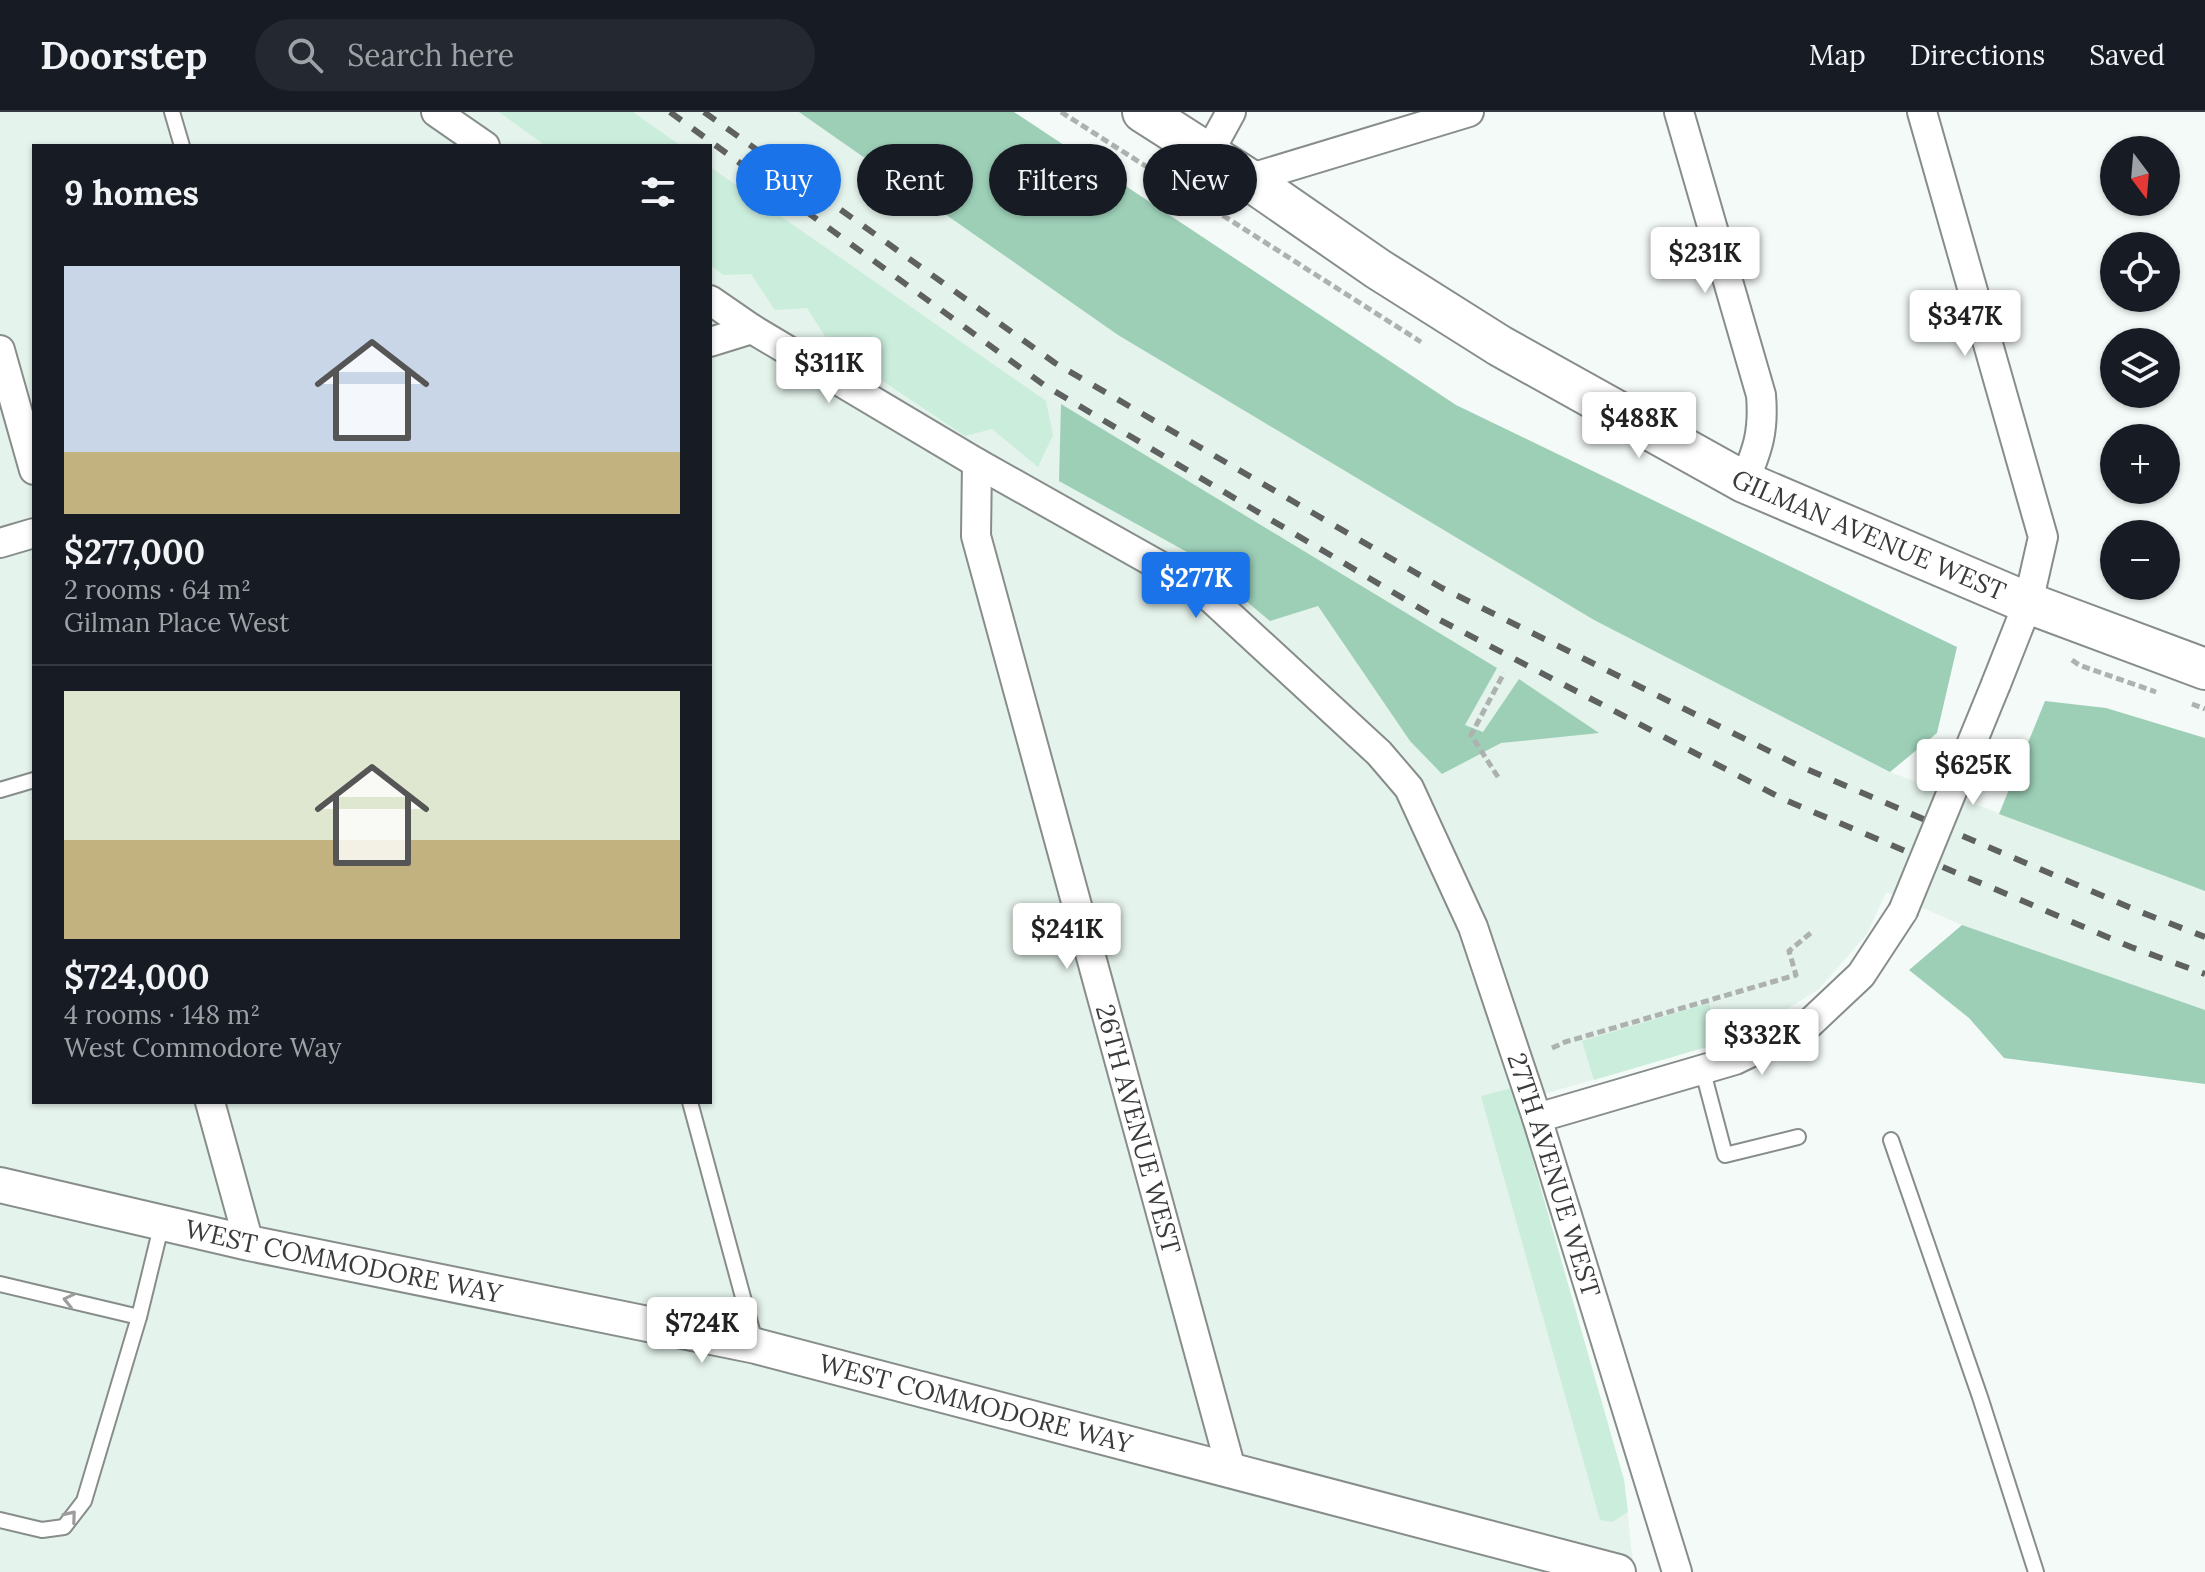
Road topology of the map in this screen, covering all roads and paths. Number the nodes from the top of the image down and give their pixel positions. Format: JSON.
{"nodes":[{"id":1,"x":172,"y":112,"type":"edge"},
{"id":2,"x":436,"y":112,"type":"edge"},
{"id":3,"x":1143,"y":112,"type":"edge"},
{"id":4,"x":1231,"y":112,"type":"edge"},
{"id":5,"x":1679,"y":112,"type":"edge"},
{"id":6,"x":1922,"y":112,"type":"edge"},
{"id":7,"x":1464,"y":113,"type":"edge"},
{"id":8,"x":181,"y":144,"type":"edge"},
{"id":9,"x":482,"y":144,"type":"edge"},
{"id":10,"x":1193,"y":144,"type":"edge"},
{"id":11,"x":1213,"y":144,"type":"edge"},
{"id":12,"x":1257,"y":176,"type":"edge"},
{"id":13,"x":1257,"y":185,"type":"edge"},
{"id":14,"x":712,"y":301,"type":"edge"},
{"id":15,"x":752,"y":329,"type":"junction"},
{"id":16,"x":712,"y":341,"type":"edge"},
{"id":17,"x":0,"y":350,"type":"edge"},
{"id":18,"x":32,"y":463,"type":"edge"},
{"id":19,"x":977,"y":463,"type":"junction"},
{"id":20,"x":1744,"y":482,"type":"junction"},
{"id":21,"x":32,"y":534,"type":"edge"},
{"id":22,"x":0,"y":543,"type":"edge"},
{"id":23,"x":2028,"y":603,"type":"junction"},
{"id":24,"x":2205,"y":669,"type":"edge"},
{"id":25,"x":1504,"y":673,"type":"dead end"},
{"id":26,"x":1498,"y":777,"type":"dead end"},
{"id":27,"x":32,"y":781,"type":"edge"},
{"id":28,"x":0,"y":790,"type":"edge"},
{"id":29,"x":1813,"y":931,"type":"dead end"},
{"id":30,"x":1552,"y":1048,"type":"dead end"},
{"id":31,"x":1702,"y":1068,"type":"junction"},
{"id":32,"x":211,"y":1104,"type":"edge"},
{"id":33,"x":691,"y":1104,"type":"edge"},
{"id":34,"x":1537,"y":1118,"type":"junction"},
{"id":35,"x":1798,"y":1137,"type":"dead end"},
{"id":36,"x":1891,"y":1140,"type":"dead end"},
{"id":37,"x":0,"y":1185,"type":"edge"},
{"id":38,"x":162,"y":1223,"type":"junction"},
{"id":39,"x":249,"y":1243,"type":"junction"},
{"id":40,"x":0,"y":1284,"type":"edge"},
{"id":41,"x":139,"y":1317,"type":"junction"},
{"id":42,"x":756,"y":1346,"type":"junction"},
{"id":43,"x":1231,"y":1469,"type":"junction"},
{"id":44,"x":0,"y":1520,"type":"edge"},
{"id":45,"x":1618,"y":1572,"type":"edge"},
{"id":46,"x":1677,"y":1572,"type":"edge"},
{"id":47,"x":2036,"y":1572,"type":"edge"}],
"edges":[{"from":1,"to":8,"type":"lane"},
{"from":2,"to":9,"type":"street"},
{"from":3,"to":10,"type":"main road","name":"GILMAN AVENUE WEST"},
{"from":4,"to":11,"type":"street"},
{"from":5,"to":20,"type":"street"},
{"from":6,"to":23,"type":"street"},
{"from":7,"to":12,"type":"street"},
{"from":13,"to":20,"type":"main road","name":"GILMAN AVENUE WEST"},
{"from":14,"to":15,"type":"street","name":"27TH AVENUE WEST"},
{"from":15,"to":16,"type":"street"},
{"from":15,"to":19,"type":"street","name":"27TH AVENUE WEST"},
{"from":17,"to":18,"type":"street"},
{"from":19,"to":34,"type":"street","name":"27TH AVENUE WEST"},
{"from":19,"to":43,"type":"street","name":"26TH AVENUE WEST"},
{"from":20,"to":23,"type":"main road","name":"GILMAN AVENUE WEST"},
{"from":21,"to":22,"type":"street"},
{"from":23,"to":24,"type":"main road","name":"GILMAN AVENUE WEST"},
{"from":23,"to":31,"type":"street","bridge":true},
{"from":25,"to":26,"type":"path"},
{"from":27,"to":28,"type":"lane"},
{"from":29,"to":30,"type":"path"},
{"from":31,"to":34,"type":"street"},
{"from":31,"to":35,"type":"lane"},
{"from":32,"to":39,"type":"street"},
{"from":33,"to":42,"type":"lane"},
{"from":34,"to":46,"type":"street","name":"27TH AVENUE WEST"},
{"from":36,"to":47,"type":"lane"},
{"from":37,"to":38,"type":"street","name":"WEST COMMODORE WAY"},
{"from":38,"to":39,"type":"street","name":"WEST COMMODORE WAY"},
{"from":38,"to":41,"type":"lane"},
{"from":39,"to":42,"type":"street","name":"WEST COMMODORE WAY"},
{"from":41,"to":40,"type":"lane","one_way":true},
{"from":44,"to":41,"type":"lane","one_way":true},
{"from":42,"to":43,"type":"street","name":"WEST COMMODORE WAY"},
{"from":43,"to":45,"type":"street","name":"WEST COMMODORE WAY"}]}
